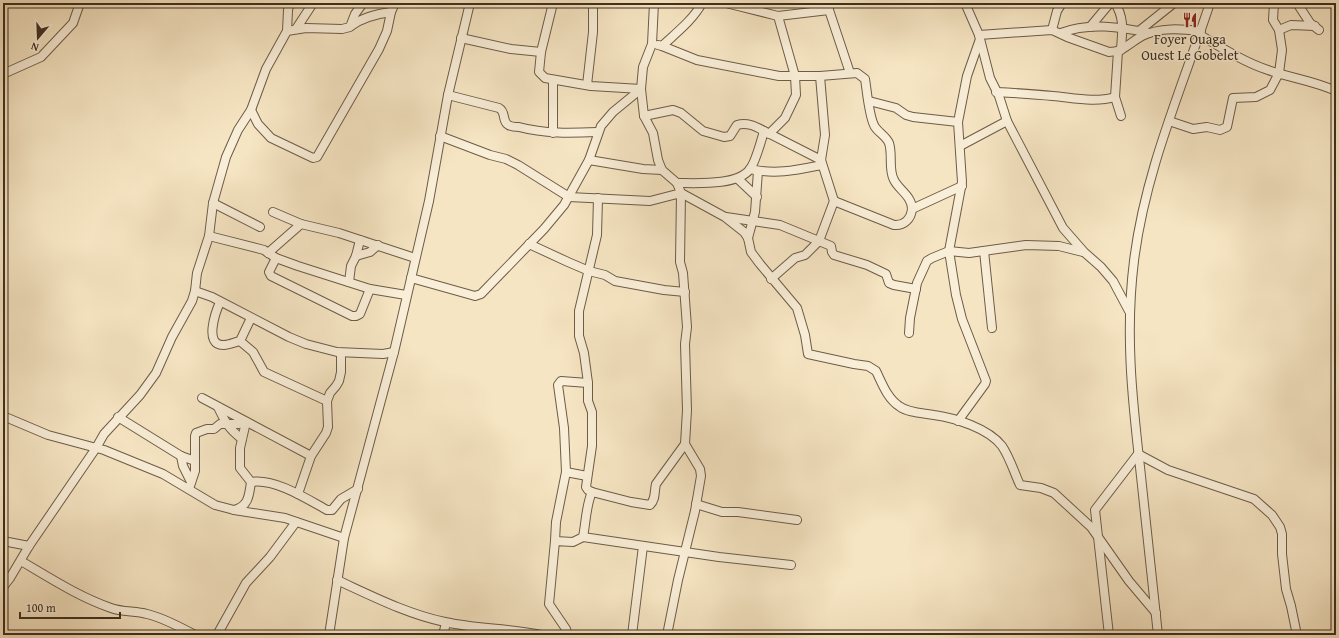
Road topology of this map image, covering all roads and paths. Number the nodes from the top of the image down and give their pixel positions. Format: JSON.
{"nodes":[{"id":1,"x":80,"y":3,"type":"edge"},
{"id":2,"x":290,"y":3,"type":"edge"},
{"id":3,"x":313,"y":3,"type":"edge"},
{"id":4,"x":363,"y":3,"type":"edge"},
{"id":5,"x":396,"y":3,"type":"edge"},
{"id":6,"x":470,"y":3,"type":"edge"},
{"id":7,"x":553,"y":3,"type":"edge"},
{"id":8,"x":593,"y":3,"type":"edge"},
{"id":9,"x":654,"y":3,"type":"edge"},
{"id":10,"x":702,"y":3,"type":"edge"},
{"id":11,"x":726,"y":3,"type":"edge"},
{"id":12,"x":965,"y":3,"type":"edge"},
{"id":13,"x":1062,"y":3,"type":"edge"},
{"id":14,"x":1110,"y":3,"type":"edge"},
{"id":15,"x":1115,"y":3,"type":"edge"},
{"id":16,"x":1174,"y":3,"type":"edge"},
{"id":17,"x":1210,"y":3,"type":"edge"},
{"id":18,"x":1274,"y":3,"type":"edge"},
{"id":19,"x":1297,"y":3,"type":"edge"},
{"id":20,"x":829,"y":6,"type":"edge"},
{"id":21,"x":391,"y":12,"type":"junction"},
{"id":22,"x":778,"y":16,"type":"junction"},
{"id":23,"x":350,"y":27,"type":"junction"},
{"id":24,"x":1090,"y":27,"type":"junction"},
{"id":25,"x":1122,"y":27,"type":"junction"},
{"id":26,"x":296,"y":29,"type":"junction"},
{"id":27,"x":1052,"y":30,"type":"junction"},
{"id":28,"x":1279,"y":30,"type":"junction"},
{"id":29,"x":287,"y":31,"type":"junction"},
{"id":30,"x":1139,"y":31,"type":"junction"},
{"id":31,"x":1150,"y":33,"type":"junction"},
{"id":32,"x":1200,"y":33,"type":"junction"},
{"id":33,"x":1061,"y":34,"type":"junction"},
{"id":34,"x":980,"y":37,"type":"junction"},
{"id":35,"x":461,"y":38,"type":"junction"},
{"id":36,"x":652,"y":44,"type":"junction"},
{"id":37,"x":662,"y":46,"type":"junction"},
{"id":38,"x":1120,"y":51,"type":"junction"},
{"id":39,"x":541,"y":52,"type":"junction"},
{"id":40,"x":850,"y":73,"type":"junction"},
{"id":41,"x":3,"y":74,"type":"edge"},
{"id":42,"x":1279,"y":74,"type":"junction"},
{"id":43,"x":795,"y":76,"type":"junction"},
{"id":44,"x":820,"y":76,"type":"junction"},
{"id":45,"x":554,"y":80,"type":"junction"},
{"id":46,"x":587,"y":85,"type":"junction"},
{"id":47,"x":641,"y":89,"type":"junction"},
{"id":48,"x":1336,"y":91,"type":"edge"},
{"id":49,"x":996,"y":92,"type":"junction"},
{"id":50,"x":448,"y":95,"type":"junction"},
{"id":51,"x":1115,"y":97,"type":"junction"},
{"id":52,"x":869,"y":102,"type":"junction"},
{"id":53,"x":251,"y":110,"type":"junction"},
{"id":54,"x":644,"y":116,"type":"junction"},
{"id":55,"x":1121,"y":116,"type":"dead end"},
{"id":56,"x":1007,"y":121,"type":"junction"},
{"id":57,"x":1169,"y":121,"type":"junction"},
{"id":58,"x":958,"y":122,"type":"junction"},
{"id":59,"x":598,"y":132,"type":"junction"},
{"id":60,"x":766,"y":132,"type":"junction"},
{"id":61,"x":553,"y":133,"type":"junction"},
{"id":62,"x":440,"y":136,"type":"junction"},
{"id":63,"x":960,"y":146,"type":"junction"},
{"id":64,"x":589,"y":160,"type":"junction"},
{"id":65,"x":821,"y":163,"type":"junction"},
{"id":66,"x":662,"y":170,"type":"junction"},
{"id":67,"x":754,"y":170,"type":"junction"},
{"id":68,"x":738,"y":179,"type":"junction"},
{"id":69,"x":678,"y":183,"type":"junction"},
{"id":70,"x":962,"y":186,"type":"junction"},
{"id":71,"x":682,"y":193,"type":"junction"},
{"id":72,"x":569,"y":197,"type":"junction"},
{"id":73,"x":756,"y":197,"type":"junction"},
{"id":74,"x":598,"y":198,"type":"junction"},
{"id":75,"x":834,"y":201,"type":"junction"},
{"id":76,"x":213,"y":203,"type":"junction"},
{"id":77,"x":912,"y":209,"type":"junction"},
{"id":78,"x":273,"y":212,"type":"dead end"},
{"id":79,"x":725,"y":217,"type":"junction"},
{"id":80,"x":753,"y":220,"type":"junction"},
{"id":81,"x":300,"y":224,"type":"junction"},
{"id":82,"x":260,"y":227,"type":"dead end"},
{"id":83,"x":209,"y":236,"type":"junction"},
{"id":84,"x":748,"y":238,"type":"junction"},
{"id":85,"x":360,"y":240,"type":"junction"},
{"id":86,"x":819,"y":241,"type":"junction"},
{"id":87,"x":529,"y":244,"type":"junction"},
{"id":88,"x":378,"y":245,"type":"junction"},
{"id":89,"x":984,"y":251,"type":"junction"},
{"id":90,"x":950,"y":252,"type":"junction"},
{"id":91,"x":1084,"y":252,"type":"junction"},
{"id":92,"x":268,"y":253,"type":"junction"},
{"id":93,"x":356,"y":256,"type":"junction"},
{"id":94,"x":276,"y":258,"type":"junction"},
{"id":95,"x":415,"y":258,"type":"junction"},
{"id":96,"x":589,"y":271,"type":"junction"},
{"id":97,"x":411,"y":278,"type":"junction"},
{"id":98,"x":771,"y":279,"type":"junction"},
{"id":99,"x":349,"y":282,"type":"junction"},
{"id":100,"x":370,"y":289,"type":"junction"},
{"id":101,"x":916,"y":289,"type":"junction"},
{"id":102,"x":196,"y":291,"type":"junction"},
{"id":103,"x":685,"y":292,"type":"junction"},
{"id":104,"x":406,"y":295,"type":"junction"},
{"id":105,"x":220,"y":302,"type":"junction"},
{"id":106,"x":1129,"y":311,"type":"junction"},
{"id":107,"x":251,"y":318,"type":"junction"},
{"id":108,"x":992,"y":328,"type":"dead end"},
{"id":109,"x":909,"y":333,"type":"dead end"},
{"id":110,"x":240,"y":341,"type":"junction"},
{"id":111,"x":394,"y":352,"type":"junction"},
{"id":112,"x":341,"y":353,"type":"junction"},
{"id":113,"x":356,"y":353,"type":"junction"},
{"id":114,"x":341,"y":366,"type":"junction"},
{"id":115,"x":588,"y":383,"type":"junction"},
{"id":116,"x":202,"y":398,"type":"dead end"},
{"id":117,"x":327,"y":401,"type":"junction"},
{"id":118,"x":218,"y":407,"type":"junction"},
{"id":119,"x":3,"y":416,"type":"edge"},
{"id":120,"x":118,"y":417,"type":"junction"},
{"id":121,"x":958,"y":421,"type":"junction"},
{"id":122,"x":246,"y":422,"type":"junction"},
{"id":123,"x":226,"y":423,"type":"junction"},
{"id":124,"x":242,"y":439,"type":"junction"},
{"id":125,"x":685,"y":444,"type":"junction"},
{"id":126,"x":96,"y":448,"type":"junction"},
{"id":127,"x":1138,"y":454,"type":"junction"},
{"id":128,"x":181,"y":456,"type":"junction"},
{"id":129,"x":311,"y":456,"type":"junction"},
{"id":130,"x":195,"y":461,"type":"junction"},
{"id":131,"x":566,"y":472,"type":"junction"},
{"id":132,"x":587,"y":476,"type":"junction"},
{"id":133,"x":251,"y":482,"type":"junction"},
{"id":134,"x":190,"y":486,"type":"junction"},
{"id":135,"x":358,"y":489,"type":"junction"},
{"id":136,"x":592,"y":492,"type":"junction"},
{"id":137,"x":298,"y":494,"type":"junction"},
{"id":138,"x":696,"y":504,"type":"junction"},
{"id":139,"x":234,"y":510,"type":"junction"},
{"id":140,"x":797,"y":520,"type":"dead end"},
{"id":141,"x":296,"y":522,"type":"junction"},
{"id":142,"x":583,"y":536,"type":"junction"},
{"id":143,"x":344,"y":538,"type":"junction"},
{"id":144,"x":1099,"y":538,"type":"junction"},
{"id":145,"x":3,"y":540,"type":"edge"},
{"id":146,"x":555,"y":541,"type":"junction"},
{"id":147,"x":29,"y":546,"type":"junction"},
{"id":148,"x":643,"y":546,"type":"junction"},
{"id":149,"x":684,"y":552,"type":"junction"},
{"id":150,"x":21,"y":561,"type":"junction"},
{"id":151,"x":791,"y":566,"type":"dead end"},
{"id":152,"x":337,"y":580,"type":"junction"},
{"id":153,"x":3,"y":586,"type":"edge"},
{"id":154,"x":1156,"y":612,"type":"junction"},
{"id":155,"x":446,"y":623,"type":"junction"},
{"id":156,"x":495,"y":628,"type":"junction"},
{"id":157,"x":195,"y":635,"type":"edge"},
{"id":158,"x":217,"y":635,"type":"edge"},
{"id":159,"x":329,"y":635,"type":"edge"},
{"id":160,"x":443,"y":635,"type":"edge"},
{"id":161,"x":503,"y":635,"type":"edge"},
{"id":162,"x":541,"y":635,"type":"edge"},
{"id":163,"x":568,"y":635,"type":"edge"},
{"id":164,"x":632,"y":635,"type":"edge"},
{"id":165,"x":667,"y":635,"type":"edge"},
{"id":166,"x":1110,"y":635,"type":"edge"},
{"id":167,"x":1158,"y":635,"type":"edge"},
{"id":168,"x":1297,"y":635,"type":"edge"}],
"edges":[{"from":1,"to":41,"type":"street"},
{"from":2,"to":29,"type":"street"},
{"from":3,"to":26,"type":"street"},
{"from":4,"to":23,"type":"street"},
{"from":5,"to":21,"type":"street"},
{"from":6,"to":35,"type":"street"},
{"from":7,"to":39,"type":"street"},
{"from":8,"to":46,"type":"street"},
{"from":9,"to":36,"type":"street"},
{"from":10,"to":37,"type":"street"},
{"from":11,"to":22,"type":"street"},
{"from":12,"to":34,"type":"street"},
{"from":13,"to":27,"type":"street"},
{"from":14,"to":24,"type":"street"},
{"from":15,"to":25,"type":"street"},
{"from":16,"to":30,"type":"street"},
{"from":17,"to":32,"type":"street"},
{"from":18,"to":28,"type":"street"},
{"from":19,"to":28,"type":"street"},
{"from":20,"to":22,"type":"street"},
{"from":20,"to":40,"type":"street"},
{"from":21,"to":23,"type":"street"},
{"from":21,"to":53,"type":"street"},
{"from":22,"to":43,"type":"street"},
{"from":23,"to":26,"type":"street"},
{"from":24,"to":25,"type":"street"},
{"from":24,"to":33,"type":"street"},
{"from":25,"to":30,"type":"street"},
{"from":25,"to":38,"type":"street"},
{"from":26,"to":29,"type":"street"},
{"from":27,"to":33,"type":"street"},
{"from":27,"to":34,"type":"street"},
{"from":28,"to":42,"type":"street"},
{"from":29,"to":53,"type":"street"},
{"from":30,"to":31,"type":"street"},
{"from":31,"to":32,"type":"street"},
{"from":31,"to":38,"type":"street"},
{"from":32,"to":42,"type":"street"},
{"from":32,"to":57,"type":"street"},
{"from":33,"to":38,"type":"street"},
{"from":34,"to":49,"type":"street"},
{"from":34,"to":58,"type":"street"},
{"from":35,"to":39,"type":"street"},
{"from":35,"to":50,"type":"street"},
{"from":36,"to":37,"type":"street"},
{"from":36,"to":47,"type":"street"},
{"from":37,"to":43,"type":"street"},
{"from":38,"to":51,"type":"street"},
{"from":39,"to":45,"type":"street"},
{"from":40,"to":44,"type":"street"},
{"from":40,"to":52,"type":"street"},
{"from":42,"to":48,"type":"street"},
{"from":42,"to":57,"type":"street"},
{"from":43,"to":44,"type":"street"},
{"from":43,"to":60,"type":"street"},
{"from":44,"to":65,"type":"street"},
{"from":45,"to":46,"type":"street"},
{"from":45,"to":61,"type":"street"},
{"from":46,"to":47,"type":"street"},
{"from":47,"to":54,"type":"street"},
{"from":47,"to":59,"type":"street"},
{"from":49,"to":51,"type":"street"},
{"from":49,"to":56,"type":"street"},
{"from":50,"to":61,"type":"street"},
{"from":50,"to":62,"type":"street"},
{"from":51,"to":55,"type":"street"},
{"from":52,"to":58,"type":"street"},
{"from":52,"to":77,"type":"street"},
{"from":53,"to":76,"type":"street"},
{"from":54,"to":60,"type":"street"},
{"from":54,"to":66,"type":"street"},
{"from":56,"to":63,"type":"street"},
{"from":56,"to":91,"type":"street"},
{"from":57,"to":106,"type":"street"},
{"from":58,"to":63,"type":"street"},
{"from":59,"to":61,"type":"street"},
{"from":59,"to":64,"type":"street"},
{"from":60,"to":65,"type":"street"},
{"from":60,"to":67,"type":"street"},
{"from":62,"to":72,"type":"street"},
{"from":62,"to":95,"type":"street"},
{"from":63,"to":70,"type":"street"},
{"from":64,"to":66,"type":"street"},
{"from":64,"to":72,"type":"street"},
{"from":65,"to":67,"type":"street"},
{"from":65,"to":75,"type":"street"},
{"from":66,"to":69,"type":"street"},
{"from":67,"to":68,"type":"street"},
{"from":67,"to":73,"type":"street"},
{"from":68,"to":69,"type":"street"},
{"from":68,"to":73,"type":"street"},
{"from":69,"to":71,"type":"street"},
{"from":70,"to":77,"type":"street"},
{"from":70,"to":90,"type":"street"},
{"from":71,"to":74,"type":"street"},
{"from":71,"to":79,"type":"street"},
{"from":71,"to":103,"type":"street"},
{"from":72,"to":74,"type":"street"},
{"from":72,"to":87,"type":"street"},
{"from":73,"to":80,"type":"street"},
{"from":74,"to":96,"type":"street"},
{"from":75,"to":77,"type":"street"},
{"from":75,"to":86,"type":"street"},
{"from":76,"to":82,"type":"street"},
{"from":76,"to":83,"type":"street"},
{"from":78,"to":81,"type":"street"},
{"from":79,"to":80,"type":"street"},
{"from":79,"to":84,"type":"street"},
{"from":80,"to":84,"type":"street"},
{"from":80,"to":86,"type":"street"},
{"from":81,"to":85,"type":"street"},
{"from":81,"to":92,"type":"street"},
{"from":83,"to":92,"type":"street"},
{"from":83,"to":102,"type":"street"},
{"from":84,"to":98,"type":"street"},
{"from":85,"to":88,"type":"street"},
{"from":85,"to":93,"type":"street"},
{"from":86,"to":98,"type":"street"},
{"from":86,"to":101,"type":"street"},
{"from":87,"to":96,"type":"street"},
{"from":87,"to":97,"type":"street"},
{"from":88,"to":93,"type":"street"},
{"from":88,"to":95,"type":"street"},
{"from":89,"to":90,"type":"street"},
{"from":89,"to":91,"type":"street"},
{"from":89,"to":108,"type":"street"},
{"from":90,"to":101,"type":"street"},
{"from":90,"to":121,"type":"street"},
{"from":91,"to":106,"type":"street"},
{"from":92,"to":94,"type":"street"},
{"from":93,"to":99,"type":"street"},
{"from":94,"to":99,"type":"street"},
{"from":94,"to":100,"type":"street"},
{"from":95,"to":97,"type":"street"},
{"from":96,"to":103,"type":"street"},
{"from":96,"to":115,"type":"street"},
{"from":97,"to":104,"type":"street"},
{"from":98,"to":121,"type":"street"},
{"from":99,"to":100,"type":"street"},
{"from":100,"to":104,"type":"street"},
{"from":101,"to":109,"type":"street"},
{"from":102,"to":105,"type":"street"},
{"from":102,"to":120,"type":"street"},
{"from":103,"to":125,"type":"street"},
{"from":104,"to":111,"type":"street"},
{"from":105,"to":107,"type":"street"},
{"from":105,"to":110,"type":"street"},
{"from":106,"to":127,"type":"street"},
{"from":107,"to":110,"type":"street"},
{"from":107,"to":112,"type":"street"},
{"from":110,"to":117,"type":"street"},
{"from":111,"to":113,"type":"street"},
{"from":111,"to":135,"type":"street"},
{"from":112,"to":113,"type":"street"},
{"from":112,"to":114,"type":"street"},
{"from":113,"to":114,"type":"street"},
{"from":114,"to":117,"type":"street"},
{"from":115,"to":131,"type":"street"},
{"from":115,"to":132,"type":"street"},
{"from":116,"to":118,"type":"street"},
{"from":117,"to":129,"type":"street"},
{"from":118,"to":122,"type":"street"},
{"from":118,"to":123,"type":"street"},
{"from":119,"to":126,"type":"street"},
{"from":120,"to":126,"type":"street"},
{"from":120,"to":128,"type":"street"},
{"from":121,"to":144,"type":"street"},
{"from":122,"to":123,"type":"street"},
{"from":122,"to":124,"type":"street"},
{"from":122,"to":129,"type":"street"},
{"from":123,"to":124,"type":"street"},
{"from":123,"to":130,"type":"street"},
{"from":124,"to":133,"type":"street"},
{"from":125,"to":136,"type":"street"},
{"from":125,"to":138,"type":"street"},
{"from":126,"to":134,"type":"street"},
{"from":126,"to":147,"type":"street"},
{"from":127,"to":144,"type":"street"},
{"from":127,"to":154,"type":"street"},
{"from":127,"to":168,"type":"street"},
{"from":128,"to":130,"type":"street"},
{"from":128,"to":134,"type":"street"},
{"from":129,"to":137,"type":"street"},
{"from":130,"to":134,"type":"street"},
{"from":131,"to":132,"type":"street"},
{"from":131,"to":146,"type":"street"},
{"from":132,"to":136,"type":"street"},
{"from":133,"to":137,"type":"street"},
{"from":133,"to":139,"type":"street"},
{"from":134,"to":139,"type":"street"},
{"from":135,"to":137,"type":"street"},
{"from":135,"to":143,"type":"street"},
{"from":136,"to":142,"type":"street"},
{"from":138,"to":140,"type":"street"},
{"from":138,"to":149,"type":"street"},
{"from":139,"to":141,"type":"street"},
{"from":141,"to":143,"type":"street"},
{"from":141,"to":158,"type":"street"},
{"from":142,"to":146,"type":"street"},
{"from":142,"to":148,"type":"street"},
{"from":143,"to":152,"type":"street"},
{"from":144,"to":154,"type":"street"},
{"from":144,"to":166,"type":"street"},
{"from":145,"to":147,"type":"street"},
{"from":146,"to":163,"type":"street"},
{"from":147,"to":150,"type":"street"},
{"from":148,"to":149,"type":"street"},
{"from":148,"to":164,"type":"street"},
{"from":149,"to":151,"type":"street"},
{"from":149,"to":165,"type":"street"},
{"from":150,"to":153,"type":"street"},
{"from":150,"to":157,"type":"street"},
{"from":152,"to":155,"type":"street"},
{"from":152,"to":159,"type":"street"},
{"from":154,"to":167,"type":"street"},
{"from":155,"to":156,"type":"street"},
{"from":155,"to":160,"type":"street"},
{"from":156,"to":161,"type":"street"},
{"from":156,"to":162,"type":"street"}]}
